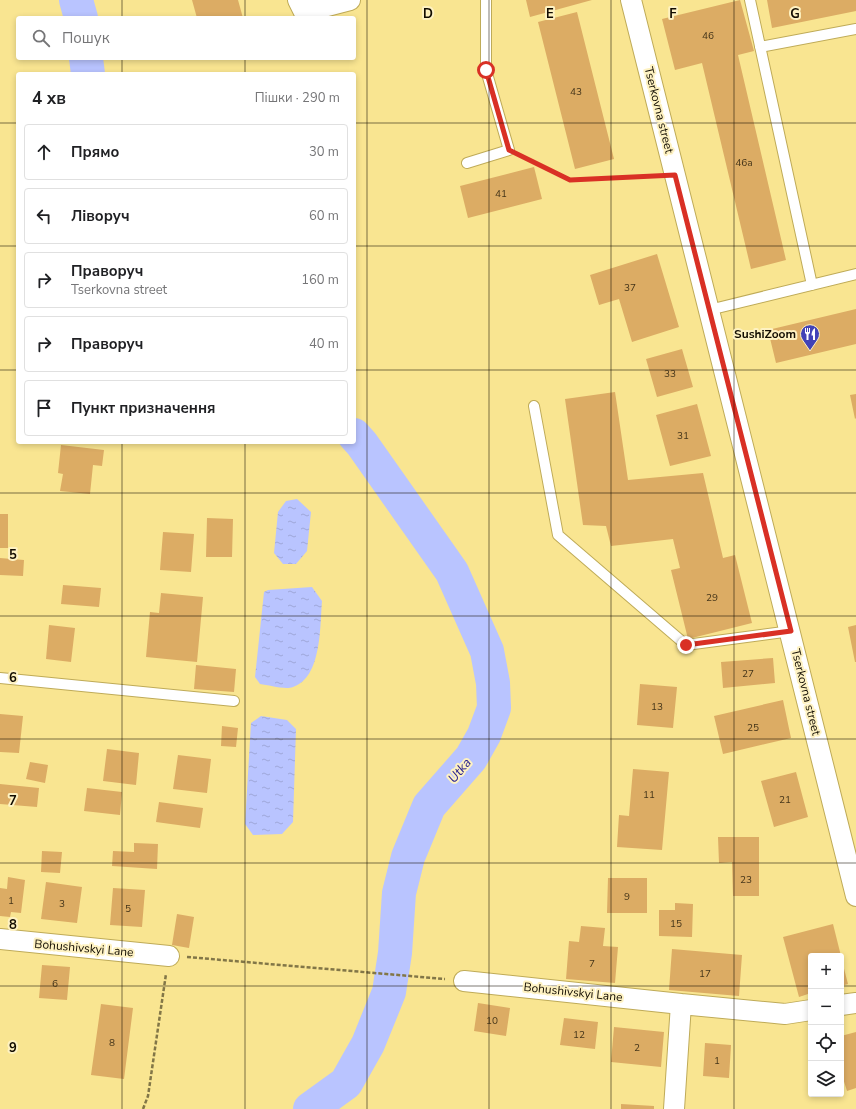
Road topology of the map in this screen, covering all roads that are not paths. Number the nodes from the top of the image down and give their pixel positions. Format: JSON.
{"nodes":[{"id":1,"x":298,"y":0,"type":"edge"},
{"id":2,"x":350,"y":0,"type":"edge"},
{"id":3,"x":486,"y":0,"type":"edge"},
{"id":4,"x":631,"y":0,"type":"edge"},
{"id":5,"x":750,"y":0,"type":"edge"},
{"id":6,"x":856,"y":29,"type":"edge"},
{"id":7,"x":760,"y":47,"type":"junction"},
{"id":8,"x":467,"y":163,"type":"dead end"},
{"id":9,"x":856,"y":274,"type":"edge"},
{"id":10,"x":812,"y":285,"type":"junction"},
{"id":11,"x":709,"y":310,"type":"junction"},
{"id":12,"x":534,"y":406,"type":"dead end"},
{"id":13,"x":791,"y":631,"type":"junction"},
{"id":14,"x":0,"y":678,"type":"edge"},
{"id":15,"x":234,"y":702,"type":"dead end"},
{"id":16,"x":856,"y":896,"type":"edge"},
{"id":17,"x":0,"y":939,"type":"edge"},
{"id":18,"x":168,"y":956,"type":"road end"},
{"id":19,"x":464,"y":981,"type":"road end"},
{"id":20,"x":856,"y":1003,"type":"edge"},
{"id":21,"x":681,"y":1004,"type":"junction"},
{"id":22,"x":844,"y":1005,"type":"edge"},
{"id":23,"x":808,"y":1010,"type":"edge"},
{"id":24,"x":674,"y":1109,"type":"edge"}],
"edges":[{"from":1,"to":2,"type":"street"},
{"from":3,"to":8,"type":"lane"},
{"from":4,"to":11,"type":"street","name":"Tserkovna street"},
{"from":5,"to":7,"type":"lane"},
{"from":6,"to":7,"type":"lane"},
{"from":7,"to":10,"type":"lane"},
{"from":9,"to":10,"type":"lane"},
{"from":10,"to":11,"type":"lane"},
{"from":11,"to":13,"type":"street","name":"Tserkovna street"},
{"from":12,"to":13,"type":"lane"},
{"from":13,"to":16,"type":"street","name":"Tserkovna street"},
{"from":14,"to":15,"type":"lane"},
{"from":17,"to":18,"type":"street","name":"Bohushivskyi Lane"},
{"from":19,"to":21,"type":"street","name":"Bohushivskyi Lane"},
{"from":20,"to":22,"type":"street"},
{"from":21,"to":23,"type":"street","name":"Bohushivskyi Lane"},
{"from":21,"to":24,"type":"street"}]}
